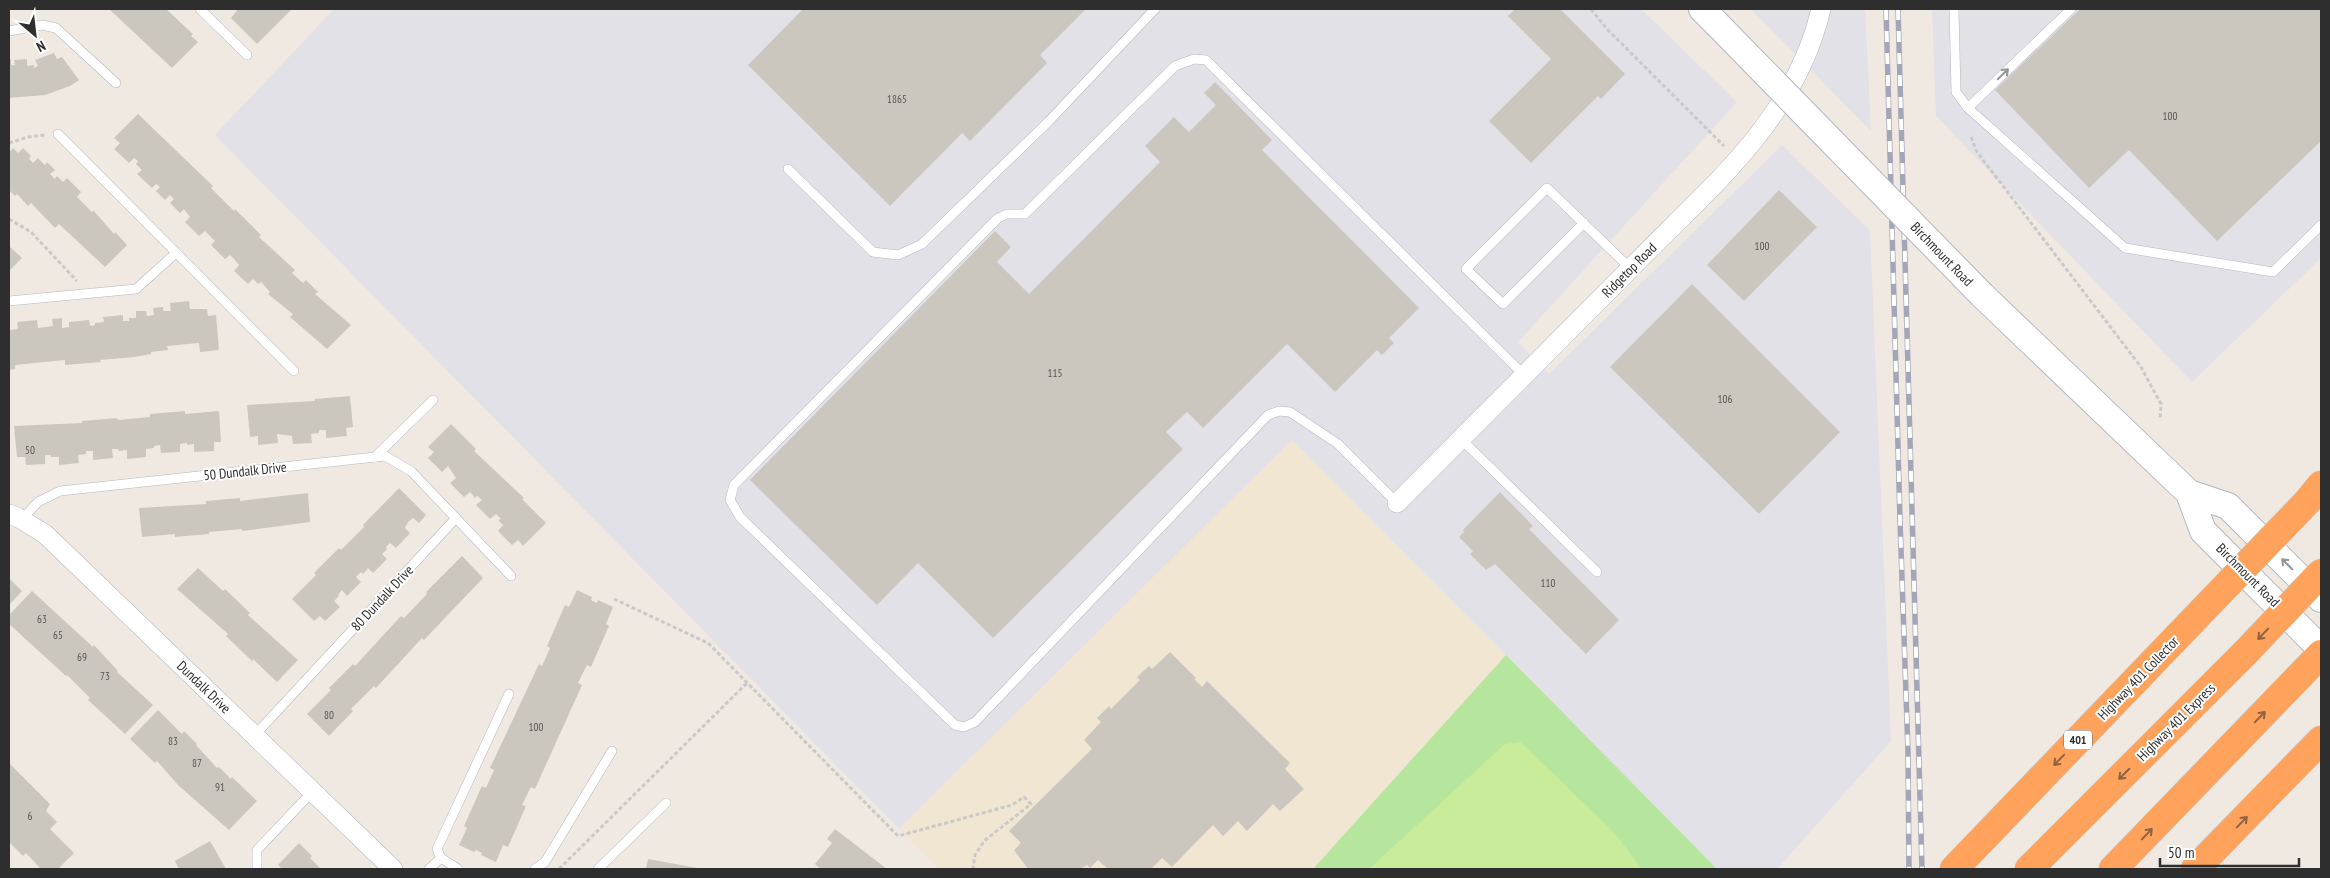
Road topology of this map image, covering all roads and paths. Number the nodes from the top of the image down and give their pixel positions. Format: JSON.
{"nodes":[{"id":1,"x":201,"y":9,"type":"edge"},
{"id":2,"x":1155,"y":9,"type":"edge"},
{"id":3,"x":1591,"y":9,"type":"edge"},
{"id":4,"x":1821,"y":9,"type":"edge"},
{"id":5,"x":1954,"y":9,"type":"edge"},
{"id":6,"x":2071,"y":9,"type":"edge"},
{"id":7,"x":1710,"y":16,"type":"edge"},
{"id":8,"x":9,"y":31,"type":"edge"},
{"id":9,"x":247,"y":55,"type":"dead end"},
{"id":10,"x":116,"y":83,"type":"dead end"},
{"id":11,"x":1968,"y":108,"type":"junction"},
{"id":12,"x":58,"y":134,"type":"joint"},
{"id":13,"x":1971,"y":137,"type":"dead end"},
{"id":14,"x":9,"y":143,"type":"edge"},
{"id":15,"x":1738,"y":160,"type":"junction"},
{"id":16,"x":788,"y":169,"type":"dead end"},
{"id":17,"x":9,"y":219,"type":"edge"},
{"id":18,"x":1584,"y":223,"type":"junction"},
{"id":19,"x":2321,"y":225,"type":"edge"},
{"id":20,"x":176,"y":253,"type":"junction"},
{"id":21,"x":1630,"y":268,"type":"junction"},
{"id":22,"x":85,"y":295,"type":"junction"},
{"id":23,"x":9,"y":301,"type":"edge"},
{"id":24,"x":294,"y":371,"type":"dead end"},
{"id":25,"x":1525,"y":376,"type":"junction"},
{"id":26,"x":433,"y":400,"type":"dead end"},
{"id":27,"x":2160,"y":419,"type":"dead end"},
{"id":28,"x":1462,"y":439,"type":"junction"},
{"id":29,"x":375,"y":458,"type":"junction"},
{"id":30,"x":2190,"y":493,"type":"junction"},
{"id":31,"x":2314,"y":494,"type":"edge"},
{"id":32,"x":1397,"y":503,"type":"joint"},
{"id":33,"x":15,"y":517,"type":"edge"},
{"id":34,"x":456,"y":518,"type":"junction"},
{"id":35,"x":1596,"y":572,"type":"dead end"},
{"id":36,"x":2321,"y":573,"type":"edge"},
{"id":37,"x":511,"y":576,"type":"dead end"},
{"id":38,"x":614,"y":599,"type":"dead end"},
{"id":39,"x":2321,"y":599,"type":"edge"},
{"id":40,"x":2321,"y":649,"type":"edge"},
{"id":41,"x":2321,"y":654,"type":"edge"},
{"id":42,"x":747,"y":683,"type":"junction"},
{"id":43,"x":509,"y":694,"type":"dead end"},
{"id":44,"x":254,"y":736,"type":"junction"},
{"id":45,"x":2321,"y":740,"type":"edge"},
{"id":46,"x":612,"y":751,"type":"dead end"},
{"id":47,"x":312,"y":792,"type":"junction"},
{"id":48,"x":666,"y":803,"type":"dead end"},
{"id":49,"x":441,"y":858,"type":"junction"},
{"id":50,"x":257,"y":869,"type":"edge"},
{"id":51,"x":393,"y":869,"type":"edge"},
{"id":52,"x":429,"y":869,"type":"edge"},
{"id":53,"x":458,"y":869,"type":"edge"},
{"id":54,"x":535,"y":869,"type":"edge"},
{"id":55,"x":559,"y":869,"type":"edge"},
{"id":56,"x":598,"y":869,"type":"edge"},
{"id":57,"x":972,"y":869,"type":"edge"},
{"id":58,"x":1954,"y":869,"type":"edge"},
{"id":59,"x":2029,"y":869,"type":"edge"},
{"id":60,"x":2113,"y":869,"type":"edge"},
{"id":61,"x":2195,"y":869,"type":"edge"}],
"edges":[{"from":1,"to":9,"type":"lane"},
{"from":2,"to":16,"type":"lane"},
{"from":3,"to":15,"type":"path"},
{"from":4,"to":15,"type":"street","name":"Ridgetop Road"},
{"from":5,"to":11,"type":"lane"},
{"from":11,"to":6,"type":"lane","one_way":true},
{"from":7,"to":30,"type":"main road","name":"Birchmount Road","bridge":true},
{"from":8,"to":10,"type":"lane"},
{"from":11,"to":19,"type":"lane"},
{"from":12,"to":14,"type":"path"},
{"from":12,"to":20,"type":"lane"},
{"from":13,"to":27,"type":"path"},
{"from":15,"to":21,"type":"street","name":"Ridgetop Road"},
{"from":17,"to":22,"type":"path"},
{"from":18,"to":18,"type":"lane"},
{"from":18,"to":21,"type":"lane"},
{"from":20,"to":22,"type":"lane"},
{"from":20,"to":24,"type":"lane"},
{"from":21,"to":25,"type":"street","name":"Ridgetop Road"},
{"from":22,"to":23,"type":"lane"},
{"from":25,"to":28,"type":"street","name":"Ridgetop Road"},
{"from":25,"to":32,"type":"lane"},
{"from":26,"to":29,"type":"lane"},
{"from":28,"to":32,"type":"street","name":"Ridgetop Road"},
{"from":28,"to":35,"type":"lane"},
{"from":29,"to":33,"type":"lane","name":"50 Dundalk Drive"},
{"from":29,"to":34,"type":"lane","name":"50 Dundalk Drive"},
{"from":39,"to":30,"type":"main road","name":"Birchmount Road","one_way":true},
{"from":30,"to":40,"type":"main road","name":"Birchmount Road"},
{"from":31,"to":58,"type":"highway","name":"Highway 401 Collector","number":"401","one_way":true,"bridge":true},
{"from":33,"to":44,"type":"street","name":"Dundalk Drive"},
{"from":34,"to":37,"type":"lane"},
{"from":34,"to":44,"type":"lane","name":"80 Dundalk Drive"},
{"from":36,"to":59,"type":"highway","name":"Highway 401 Express","one_way":true,"bridge":true},
{"from":38,"to":42,"type":"path"},
{"from":60,"to":41,"type":"highway","one_way":true},
{"from":42,"to":55,"type":"path"},
{"from":42,"to":57,"type":"path"},
{"from":43,"to":49,"type":"lane"},
{"from":44,"to":47,"type":"street","name":"Dundalk Drive"},
{"from":61,"to":45,"type":"highway","one_way":true},
{"from":46,"to":54,"type":"lane"},
{"from":47,"to":50,"type":"lane"},
{"from":47,"to":51,"type":"street","name":"Dundalk Drive"},
{"from":48,"to":56,"type":"lane"},
{"from":49,"to":52,"type":"lane"},
{"from":49,"to":53,"type":"lane"}]}
